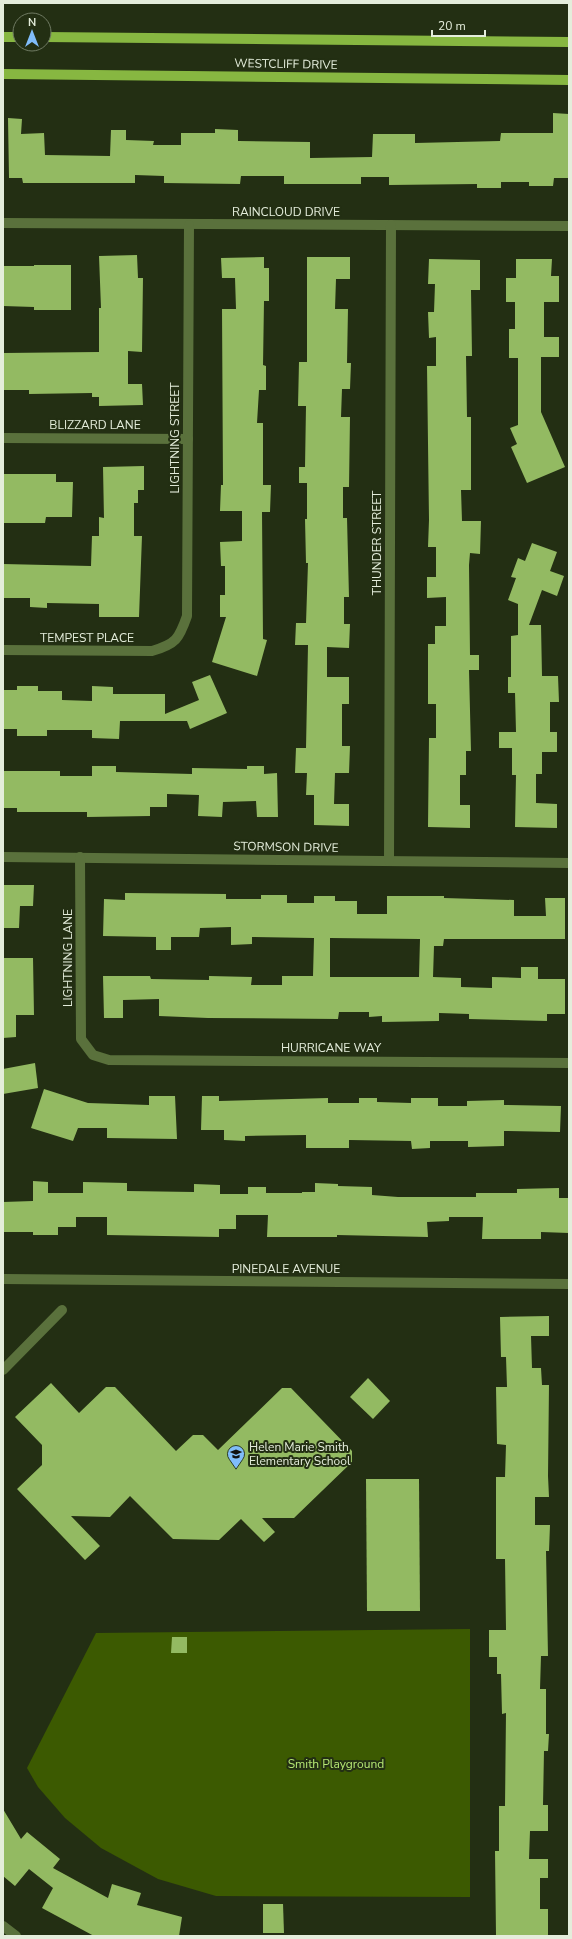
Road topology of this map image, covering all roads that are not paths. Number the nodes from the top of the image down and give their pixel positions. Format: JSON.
{"nodes":[{"id":1,"x":52,"y":37,"type":"edge"},
{"id":2,"x":569,"y":42,"type":"edge"},
{"id":3,"x":3,"y":74,"type":"edge"},
{"id":4,"x":569,"y":80,"type":"edge"},
{"id":5,"x":3,"y":223,"type":"edge"},
{"id":6,"x":188,"y":225,"type":"junction"},
{"id":7,"x":391,"y":225,"type":"junction"},
{"id":8,"x":569,"y":226,"type":"edge"},
{"id":9,"x":3,"y":438,"type":"edge"},
{"id":10,"x":188,"y":439,"type":"junction"},
{"id":11,"x":170,"y":646,"type":"joint"},
{"id":12,"x":3,"y":650,"type":"edge"},
{"id":13,"x":3,"y":857,"type":"edge"},
{"id":14,"x":80,"y":857,"type":"junction"},
{"id":15,"x":389,"y":861,"type":"junction"},
{"id":16,"x":569,"y":863,"type":"edge"},
{"id":17,"x":93,"y":1055,"type":"joint"},
{"id":18,"x":569,"y":1063,"type":"edge"},
{"id":19,"x":3,"y":1279,"type":"edge"},
{"id":20,"x":569,"y":1284,"type":"edge"},
{"id":21,"x":62,"y":1310,"type":"dead end"},
{"id":22,"x":3,"y":1370,"type":"edge"},
{"id":23,"x":3,"y":1926,"type":"edge"},
{"id":24,"x":16,"y":1936,"type":"edge"}],
"edges":[{"from":1,"to":2,"type":"main road","name":"WESTCLIFF DRIVE"},
{"from":3,"to":4,"type":"main road","name":"WESTCLIFF DRIVE"},
{"from":5,"to":6,"type":"street","name":"RAINCLOUD DRIVE"},
{"from":6,"to":7,"type":"street","name":"RAINCLOUD DRIVE"},
{"from":6,"to":10,"type":"street","name":"LIGHTNING STREET"},
{"from":7,"to":8,"type":"street","name":"RAINCLOUD DRIVE"},
{"from":7,"to":15,"type":"street","name":"THUNDER STREET"},
{"from":9,"to":10,"type":"street","name":"BLIZZARD LANE"},
{"from":10,"to":11,"type":"street","name":"LIGHTNING STREET"},
{"from":11,"to":12,"type":"street","name":"TEMPEST PLACE"},
{"from":13,"to":14,"type":"street","name":"STORMSON DRIVE"},
{"from":14,"to":15,"type":"street","name":"STORMSON DRIVE"},
{"from":14,"to":17,"type":"street","name":"LIGHTNING LANE"},
{"from":15,"to":16,"type":"street","name":"STORMSON DRIVE"},
{"from":17,"to":18,"type":"street","name":"HURRICANE WAY"},
{"from":19,"to":20,"type":"street","name":"PINEDALE AVENUE"},
{"from":21,"to":22,"type":"street"},
{"from":23,"to":24,"type":"street"}]}
